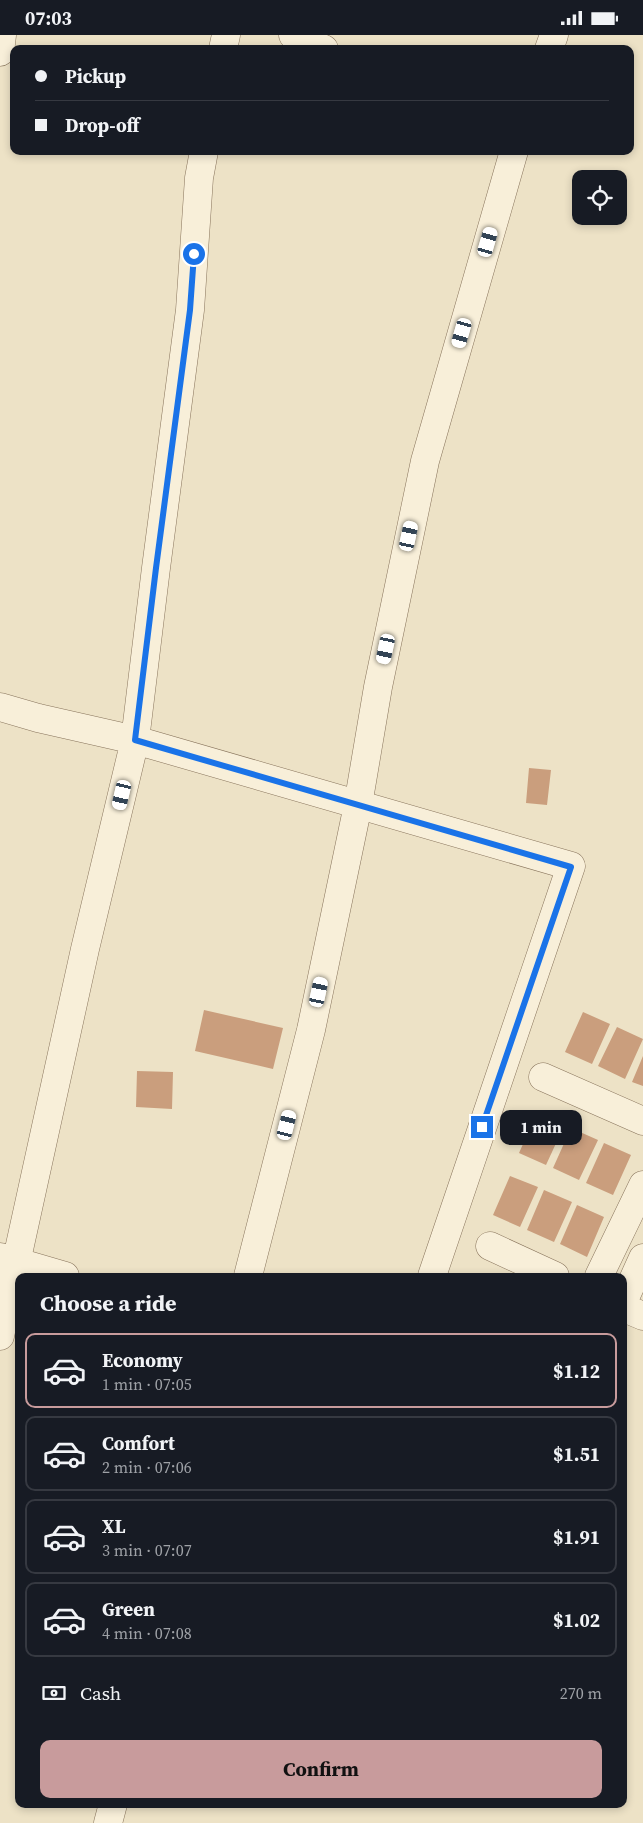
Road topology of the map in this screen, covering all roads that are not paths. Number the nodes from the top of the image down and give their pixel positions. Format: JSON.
{"nodes":[{"id":1,"x":2,"y":35,"type":"edge"},
{"id":2,"x":293,"y":35,"type":"edge"},
{"id":3,"x":315,"y":45,"type":"edge"},
{"id":4,"x":0,"y":52,"type":"edge"},
{"id":5,"x":203,"y":155,"type":"edge"},
{"id":6,"x":513,"y":155,"type":"edge"},
{"id":7,"x":0,"y":707,"type":"edge"},
{"id":8,"x":135,"y":740,"type":"junction"},
{"id":9,"x":358,"y":805,"type":"junction"},
{"id":10,"x":543,"y":1077,"type":"dead end"},
{"id":11,"x":643,"y":1121,"type":"edge"},
{"id":12,"x":643,"y":1185,"type":"edge"},
{"id":13,"x":490,"y":1246,"type":"dead end"},
{"id":14,"x":643,"y":1258,"type":"edge"},
{"id":15,"x":8,"y":1259,"type":"edge"},
{"id":16,"x":55,"y":1273,"type":"edge"},
{"id":17,"x":249,"y":1273,"type":"edge"},
{"id":18,"x":433,"y":1273,"type":"edge"},
{"id":19,"x":548,"y":1273,"type":"edge"},
{"id":20,"x":600,"y":1273,"type":"edge"},
{"id":21,"x":627,"y":1293,"type":"edge"},
{"id":22,"x":627,"y":1309,"type":"edge"},
{"id":23,"x":643,"y":1316,"type":"edge"},
{"id":24,"x":0,"y":1336,"type":"edge"},
{"id":25,"x":112,"y":1808,"type":"edge"},
{"id":26,"x":108,"y":1823,"type":"edge"}],
"edges":[{"from":1,"to":4,"type":"street"},
{"from":2,"to":3,"type":"street"},
{"from":5,"to":8,"type":"street"},
{"from":6,"to":9,"type":"street"},
{"from":7,"to":8,"type":"street"},
{"from":8,"to":9,"type":"street"},
{"from":8,"to":15,"type":"street"},
{"from":9,"to":17,"type":"street"},
{"from":9,"to":18,"type":"street"},
{"from":10,"to":11,"type":"street"},
{"from":12,"to":20,"type":"street"},
{"from":13,"to":19,"type":"street"},
{"from":14,"to":21,"type":"street"},
{"from":15,"to":16,"type":"street"},
{"from":15,"to":24,"type":"street"},
{"from":22,"to":23,"type":"street"},
{"from":25,"to":26,"type":"street"}]}
